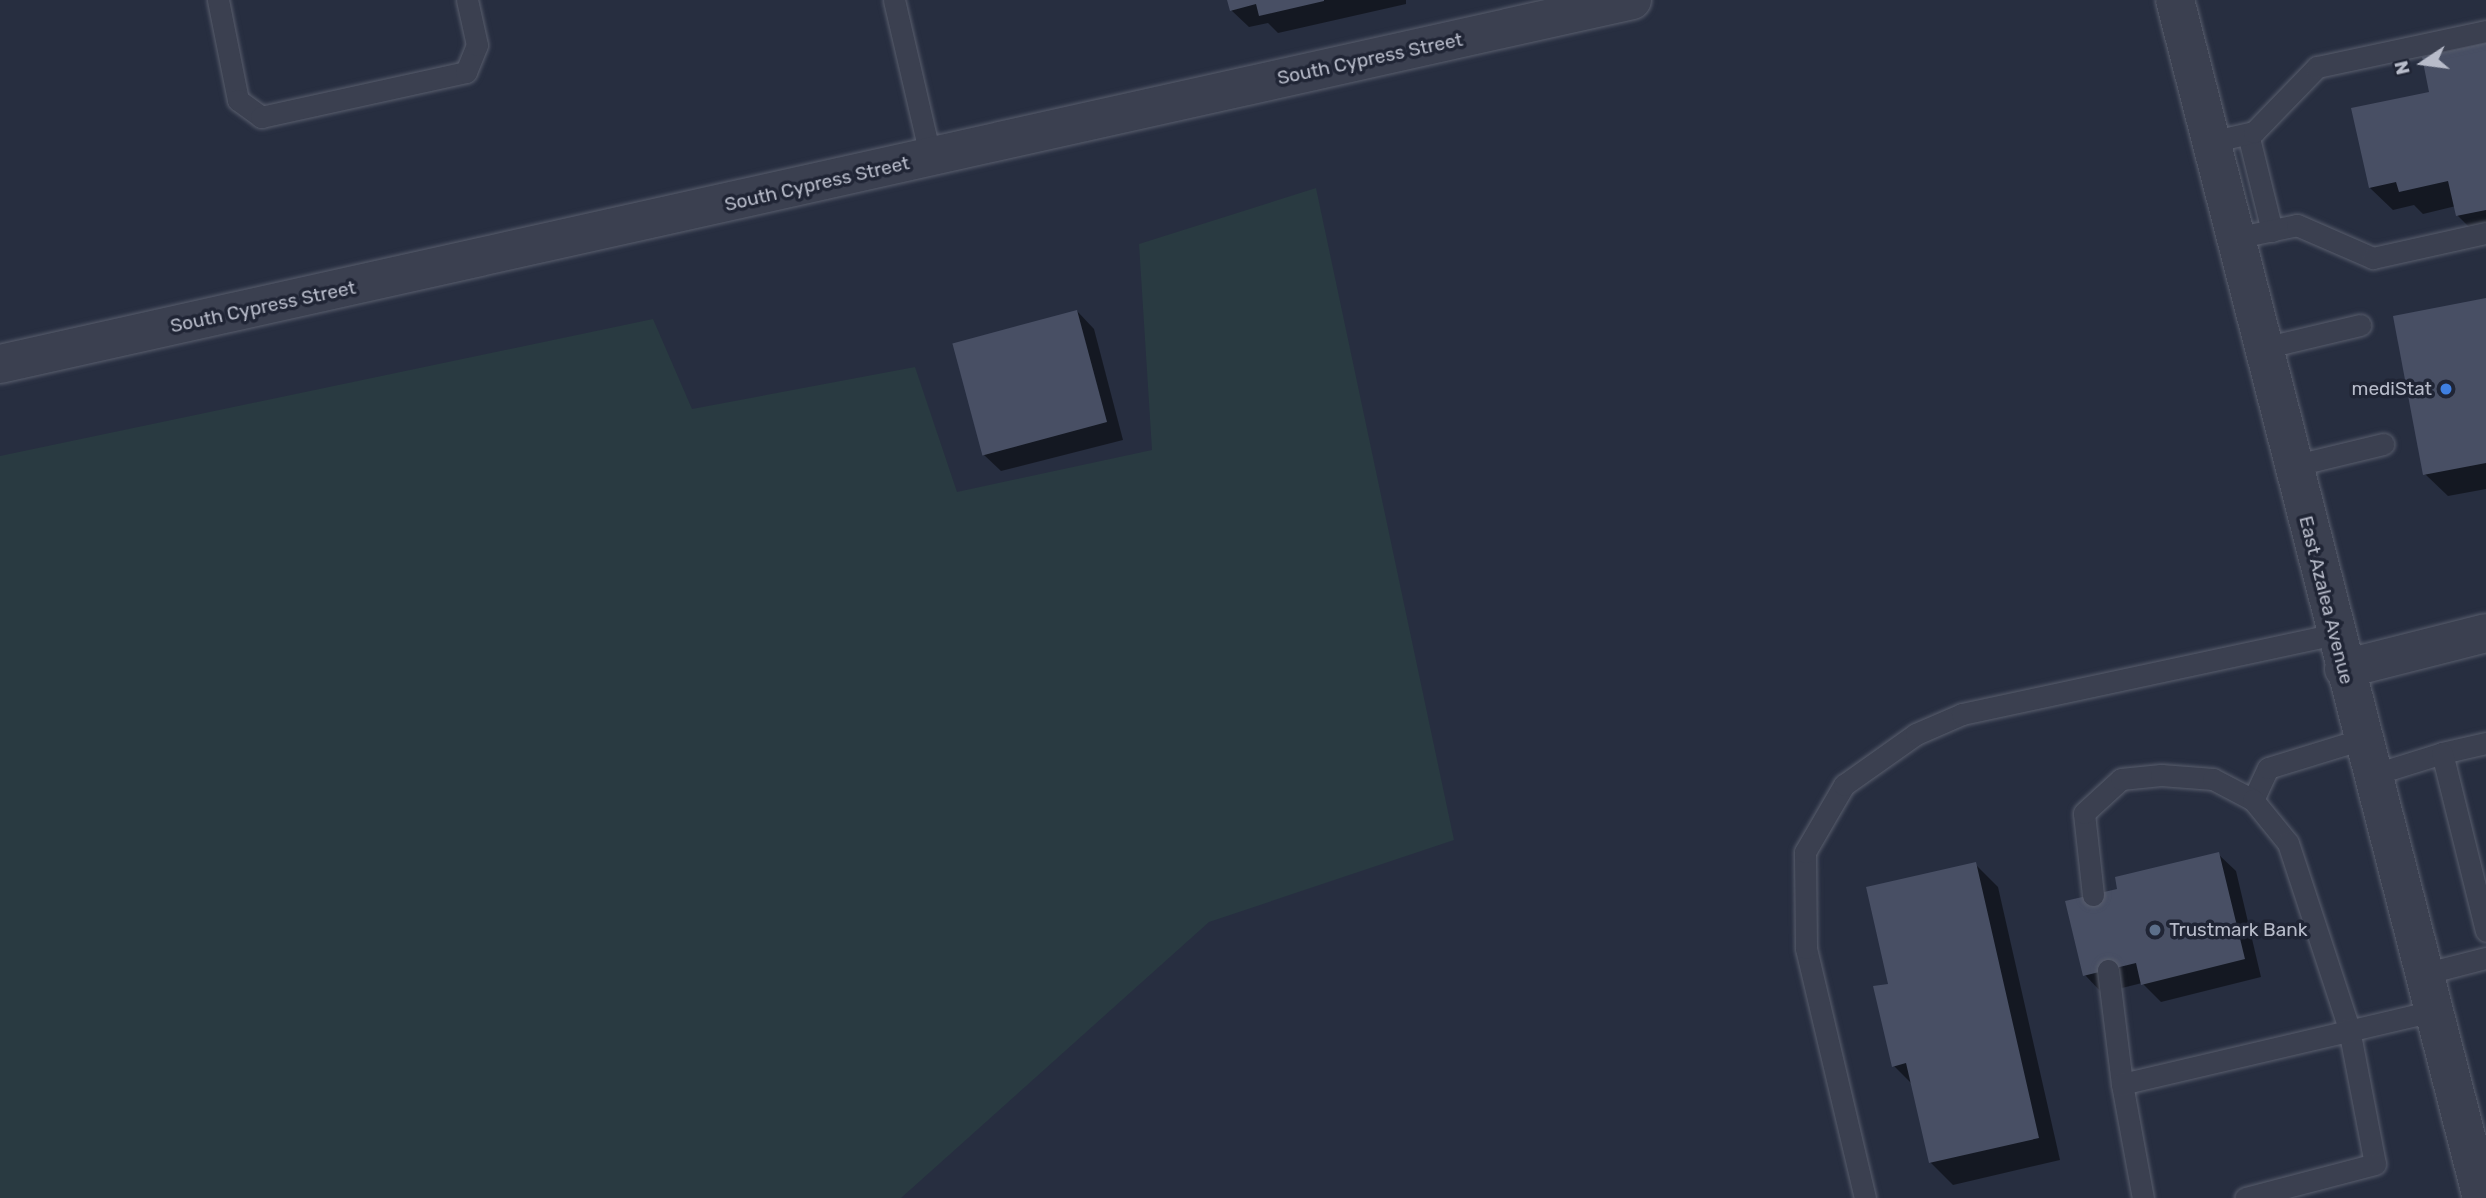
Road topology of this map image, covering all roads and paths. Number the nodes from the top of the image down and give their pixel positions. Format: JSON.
{"nodes":[{"id":1,"x":218,"y":0,"type":"edge"},
{"id":2,"x":467,"y":0,"type":"edge"},
{"id":3,"x":894,"y":0,"type":"edge"},
{"id":4,"x":1632,"y":0,"type":"edge"},
{"id":5,"x":2175,"y":0,"type":"edge"},
{"id":6,"x":2486,"y":31,"type":"edge"},
{"id":7,"x":2248,"y":134,"type":"junction"},
{"id":8,"x":2210,"y":142,"type":"junction"},
{"id":9,"x":931,"y":159,"type":"junction"},
{"id":10,"x":2272,"y":231,"type":"junction"},
{"id":11,"x":2486,"y":233,"type":"edge"},
{"id":12,"x":2235,"y":238,"type":"junction"},
{"id":13,"x":2360,"y":325,"type":"dead end"},
{"id":14,"x":2263,"y":348,"type":"junction"},
{"id":15,"x":0,"y":364,"type":"edge"},
{"id":16,"x":2383,"y":444,"type":"dead end"},
{"id":17,"x":2292,"y":466,"type":"junction"},
{"id":18,"x":2486,"y":633,"type":"edge"},
{"id":19,"x":2340,"y":651,"type":"junction"},
{"id":20,"x":2486,"y":743,"type":"edge"},
{"id":21,"x":2442,"y":753,"type":"junction"},
{"id":22,"x":2367,"y":757,"type":"junction"},
{"id":23,"x":2253,"y":800,"type":"junction"},
{"id":24,"x":2093,"y":895,"type":"dead end"},
{"id":25,"x":2486,"y":931,"type":"edge"},
{"id":26,"x":2486,"y":958,"type":"edge"},
{"id":27,"x":2108,"y":970,"type":"dead end"},
{"id":28,"x":2423,"y":974,"type":"junction"},
{"id":29,"x":2433,"y":1011,"type":"junction"},
{"id":30,"x":2349,"y":1030,"type":"junction"},
{"id":31,"x":2122,"y":1084,"type":"junction"},
{"id":32,"x":1865,"y":1198,"type":"edge"},
{"id":33,"x":2143,"y":1198,"type":"edge"},
{"id":34,"x":2245,"y":1198,"type":"edge"},
{"id":35,"x":2482,"y":1198,"type":"edge"}],
"edges":[{"from":1,"to":2,"type":"lane"},
{"from":3,"to":9,"type":"lane"},
{"from":4,"to":9,"type":"street","name":"South Cypress Street"},
{"from":5,"to":8,"type":"street","name":"East Azalea Avenue"},
{"from":6,"to":7,"type":"lane"},
{"from":7,"to":8,"type":"lane"},
{"from":7,"to":10,"type":"lane"},
{"from":8,"to":12,"type":"street","name":"East Azalea Avenue"},
{"from":9,"to":15,"type":"street","name":"South Cypress Street"},
{"from":10,"to":11,"type":"lane"},
{"from":10,"to":12,"type":"lane"},
{"from":12,"to":14,"type":"street","name":"East Azalea Avenue"},
{"from":13,"to":14,"type":"lane"},
{"from":14,"to":17,"type":"street","name":"East Azalea Avenue"},
{"from":16,"to":17,"type":"lane"},
{"from":17,"to":19,"type":"street","name":"East Azalea Avenue"},
{"from":18,"to":19,"type":"street"},
{"from":19,"to":22,"type":"street","name":"East Azalea Avenue"},
{"from":19,"to":32,"type":"lane"},
{"from":20,"to":21,"type":"lane"},
{"from":21,"to":22,"type":"lane"},
{"from":21,"to":25,"type":"lane"},
{"from":22,"to":23,"type":"lane"},
{"from":22,"to":28,"type":"street","name":"East Azalea Avenue"},
{"from":23,"to":24,"type":"lane"},
{"from":23,"to":30,"type":"lane"},
{"from":26,"to":28,"type":"lane"},
{"from":27,"to":31,"type":"lane"},
{"from":28,"to":29,"type":"street","name":"East Azalea Avenue"},
{"from":29,"to":30,"type":"lane"},
{"from":29,"to":35,"type":"street","name":"East Azalea Avenue"},
{"from":30,"to":31,"type":"lane"},
{"from":30,"to":34,"type":"lane"},
{"from":31,"to":33,"type":"lane"}]}
